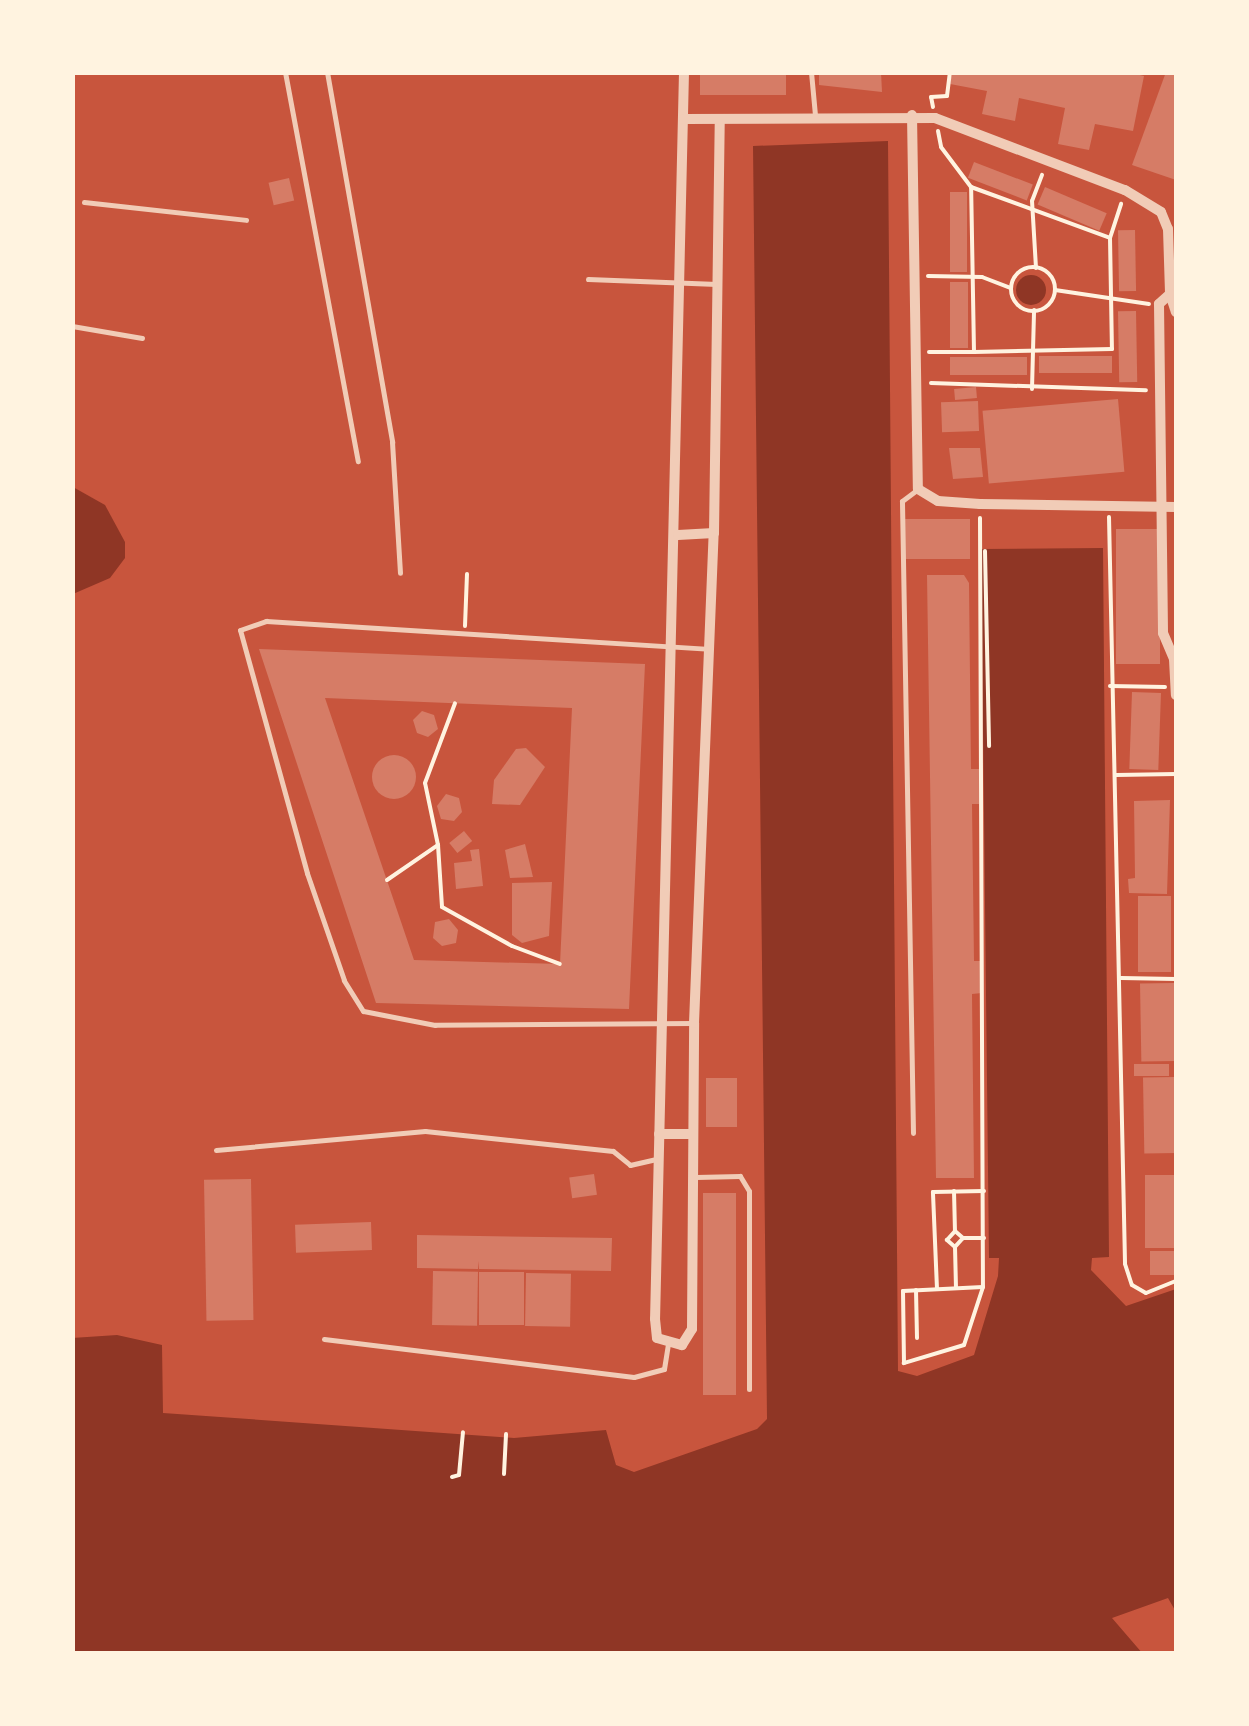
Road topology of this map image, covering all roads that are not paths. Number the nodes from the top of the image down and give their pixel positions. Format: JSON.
{"nodes":[{"id":1,"x":285,"y":72,"type":"edge"},
{"id":2,"x":327,"y":72,"type":"edge"},
{"id":3,"x":684,"y":72,"type":"edge"},
{"id":4,"x":811,"y":72,"type":"edge"},
{"id":5,"x":814,"y":115,"type":"junction"},
{"id":6,"x":912,"y":115,"type":"junction"},
{"id":7,"x":684,"y":119,"type":"junction"},
{"id":8,"x":720,"y":119,"type":"junction"},
{"id":9,"x":84,"y":202,"type":"dead end"},
{"id":10,"x":246,"y":220,"type":"dead end"},
{"id":11,"x":1173,"y":260,"type":"edge"},
{"id":12,"x":588,"y":279,"type":"dead end"},
{"id":13,"x":679,"y":281,"type":"junction"},
{"id":14,"x":720,"y":284,"type":"junction"},
{"id":15,"x":1173,"y":294,"type":"edge"},
{"id":16,"x":1176,"y":312,"type":"edge"},
{"id":17,"x":72,"y":326,"type":"edge"},
{"id":18,"x":142,"y":338,"type":"dead end"},
{"id":19,"x":358,"y":461,"type":"dead end"},
{"id":20,"x":918,"y":489,"type":"junction"},
{"id":21,"x":1170,"y":508,"type":"edge"},
{"id":22,"x":714,"y":533,"type":"junction"},
{"id":23,"x":678,"y":534,"type":"junction"},
{"id":24,"x":400,"y":573,"type":"dead end"},
{"id":25,"x":674,"y":645,"type":"junction"},
{"id":26,"x":709,"y":649,"type":"junction"},
{"id":27,"x":1175,"y":655,"type":"edge"},
{"id":28,"x":1176,"y":687,"type":"edge"},
{"id":29,"x":1176,"y":695,"type":"edge"},
{"id":30,"x":659,"y":1021,"type":"junction"},
{"id":31,"x":694,"y":1023,"type":"junction"},
{"id":32,"x":913,"y":1133,"type":"dead end"},
{"id":33,"x":659,"y":1134,"type":"junction"},
{"id":34,"x":693,"y":1134,"type":"junction"},
{"id":35,"x":216,"y":1150,"type":"dead end"},
{"id":36,"x":660,"y":1158,"type":"junction"},
{"id":37,"x":693,"y":1178,"type":"junction"},
{"id":38,"x":324,"y":1339,"type":"dead end"},
{"id":39,"x":668,"y":1344,"type":"junction"},
{"id":40,"x":750,"y":1389,"type":"dead end"}],
"edges":[{"from":1,"to":19,"type":"lane"},
{"from":2,"to":24,"type":"lane"},
{"from":3,"to":7,"type":"street"},
{"from":4,"to":5,"type":"lane"},
{"from":5,"to":6,"type":"street"},
{"from":5,"to":8,"type":"street"},
{"from":6,"to":11,"type":"street"},
{"from":6,"to":20,"type":"street"},
{"from":7,"to":8,"type":"street"},
{"from":7,"to":13,"type":"street"},
{"from":8,"to":14,"type":"street"},
{"from":9,"to":10,"type":"lane"},
{"from":11,"to":15,"type":"street"},
{"from":12,"to":13,"type":"lane"},
{"from":13,"to":14,"type":"lane"},
{"from":13,"to":23,"type":"street"},
{"from":14,"to":22,"type":"street"},
{"from":15,"to":16,"type":"street"},
{"from":15,"to":21,"type":"street"},
{"from":17,"to":18,"type":"lane"},
{"from":20,"to":21,"type":"street"},
{"from":20,"to":32,"type":"lane"},
{"from":21,"to":27,"type":"street"},
{"from":22,"to":23,"type":"street"},
{"from":22,"to":26,"type":"street"},
{"from":23,"to":25,"type":"street"},
{"from":25,"to":26,"type":"lane"},
{"from":25,"to":30,"type":"street"},
{"from":25,"to":30,"type":"lane"},
{"from":26,"to":31,"type":"street"},
{"from":27,"to":28,"type":"street"},
{"from":28,"to":29,"type":"street"},
{"from":30,"to":31,"type":"lane"},
{"from":30,"to":33,"type":"street"},
{"from":31,"to":34,"type":"street"},
{"from":33,"to":34,"type":"street"},
{"from":33,"to":36,"type":"street"},
{"from":34,"to":37,"type":"street"},
{"from":35,"to":36,"type":"lane"},
{"from":36,"to":39,"type":"street"},
{"from":37,"to":39,"type":"street"},
{"from":37,"to":40,"type":"lane"},
{"from":38,"to":39,"type":"lane"}]}
